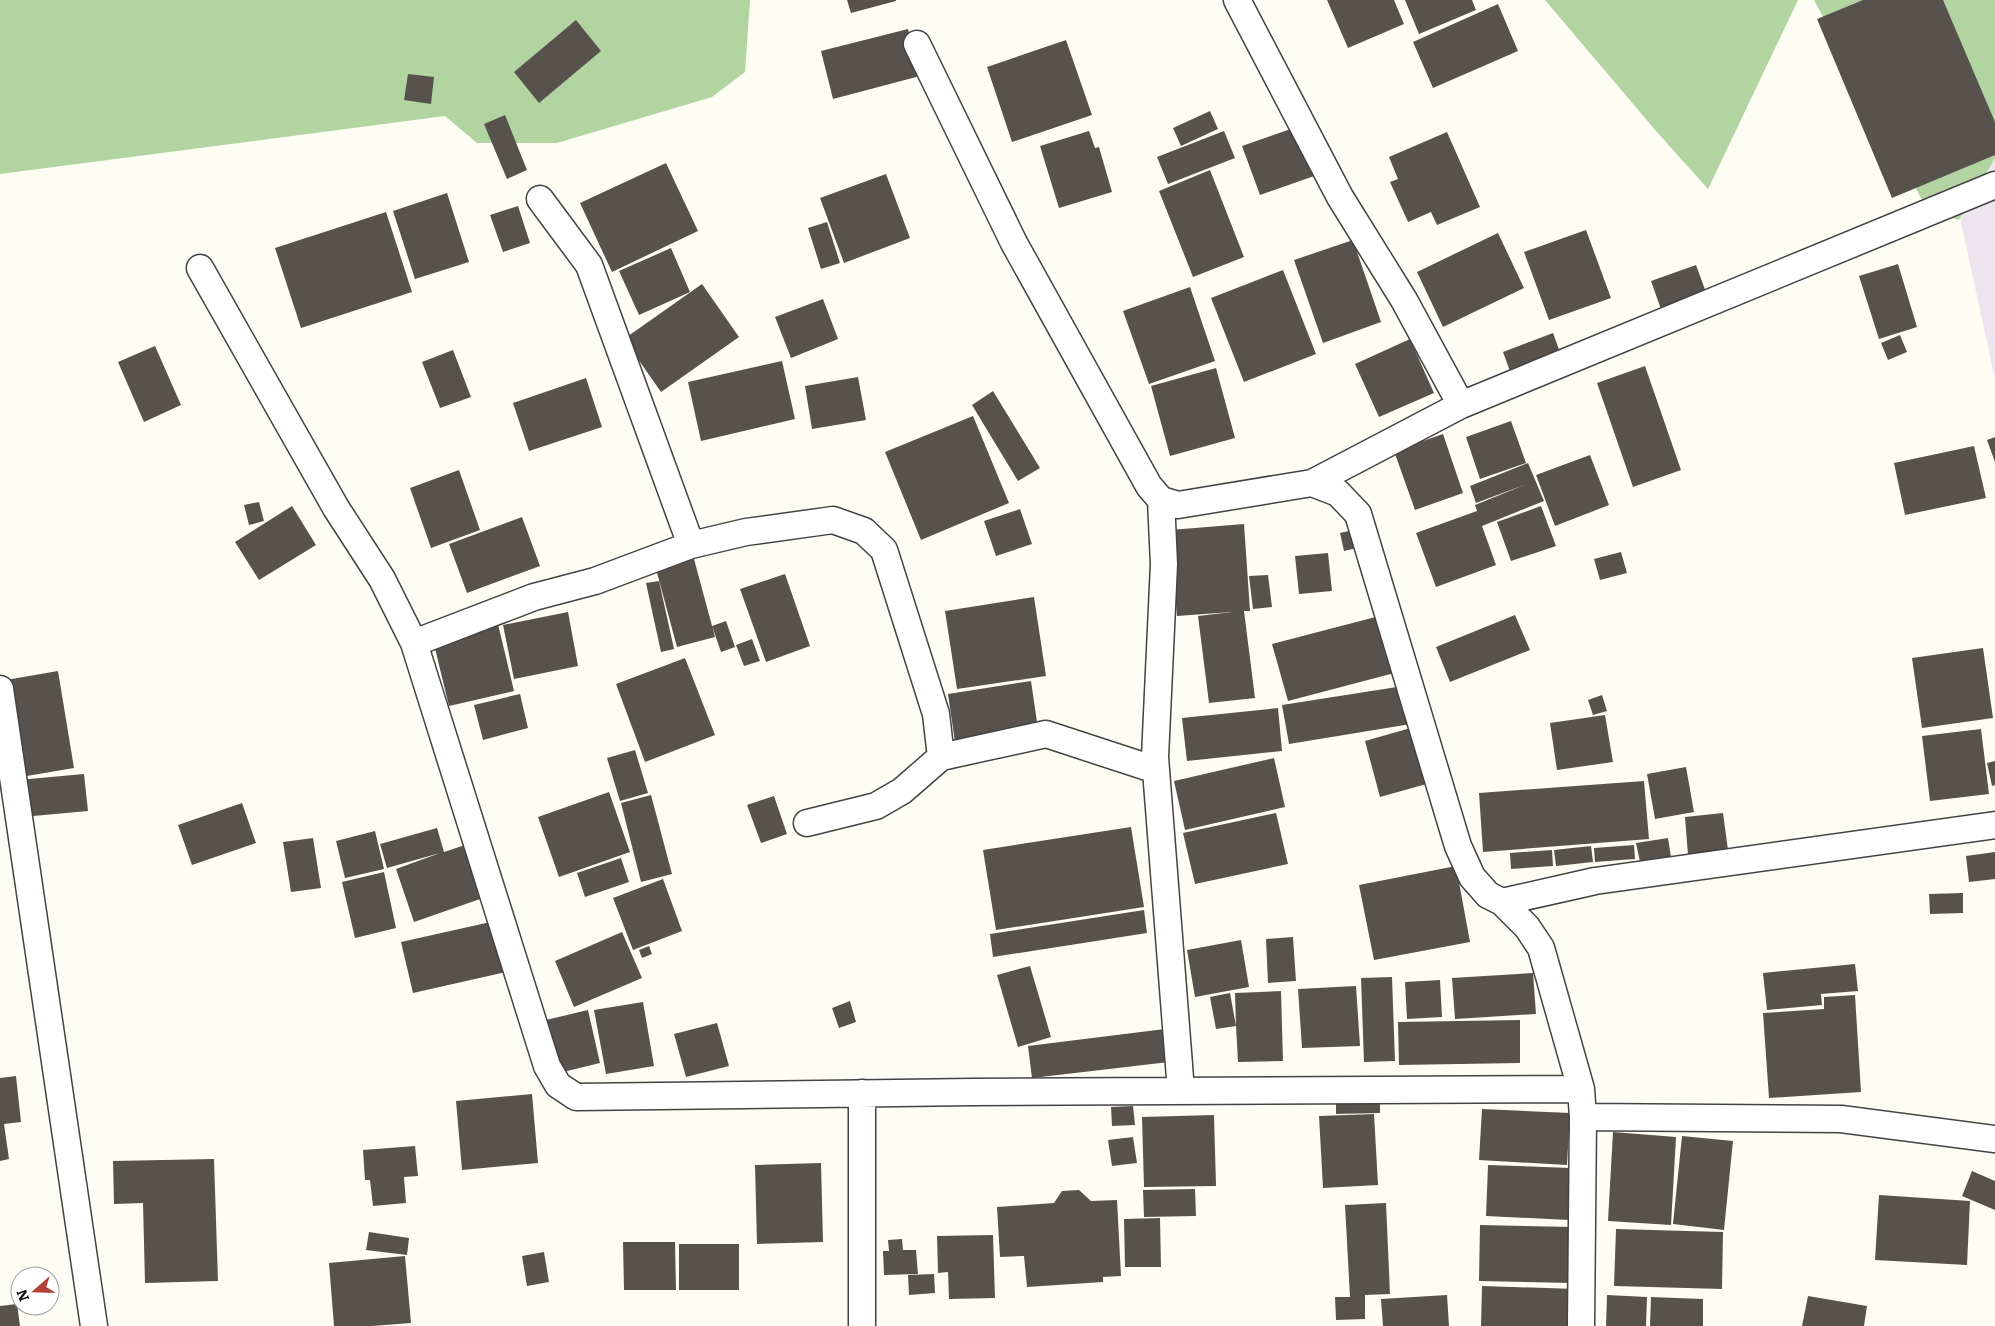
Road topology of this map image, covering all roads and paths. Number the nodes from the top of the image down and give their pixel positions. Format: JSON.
{"nodes":[{"id":1,"x":1237,"y":0,"type":"edge"},
{"id":2,"x":917,"y":44,"type":"dead end"},
{"id":3,"x":1995,"y":184,"type":"edge"},
{"id":4,"x":540,"y":199,"type":"dead end"},
{"id":5,"x":200,"y":268,"type":"dead end"},
{"id":6,"x":1461,"y":404,"type":"junction"},
{"id":7,"x":1312,"y":483,"type":"junction"},
{"id":8,"x":1161,"y":500,"type":"junction"},
{"id":9,"x":691,"y":545,"type":"junction"},
{"id":10,"x":414,"y":643,"type":"junction"},
{"id":11,"x":0,"y":688,"type":"edge"},
{"id":12,"x":941,"y":757,"type":"junction"},
{"id":13,"x":1156,"y":770,"type":"junction"},
{"id":14,"x":807,"y":824,"type":"dead end"},
{"id":15,"x":1995,"y":825,"type":"edge"},
{"id":16,"x":1502,"y":902,"type":"junction"},
{"id":17,"x":1581,"y":1089,"type":"junction"},
{"id":18,"x":1181,"y":1091,"type":"junction"},
{"id":19,"x":862,"y":1093,"type":"junction"},
{"id":20,"x":1583,"y":1117,"type":"junction"},
{"id":21,"x":1995,"y":1139,"type":"edge"},
{"id":22,"x":94,"y":1326,"type":"edge"},
{"id":23,"x":862,"y":1326,"type":"edge"},
{"id":24,"x":1581,"y":1326,"type":"edge"}],
"edges":[{"from":1,"to":6,"type":"street"},
{"from":2,"to":8,"type":"street"},
{"from":3,"to":6,"type":"street"},
{"from":4,"to":9,"type":"street"},
{"from":5,"to":10,"type":"street"},
{"from":6,"to":7,"type":"street"},
{"from":7,"to":8,"type":"street"},
{"from":7,"to":16,"type":"street"},
{"from":8,"to":13,"type":"street"},
{"from":9,"to":10,"type":"street"},
{"from":9,"to":12,"type":"street"},
{"from":10,"to":19,"type":"street"},
{"from":11,"to":22,"type":"street"},
{"from":12,"to":13,"type":"street"},
{"from":12,"to":14,"type":"street"},
{"from":13,"to":18,"type":"street"},
{"from":15,"to":16,"type":"street"},
{"from":16,"to":17,"type":"street"},
{"from":17,"to":18,"type":"street"},
{"from":17,"to":20,"type":"street"},
{"from":18,"to":19,"type":"street"},
{"from":19,"to":23,"type":"street"},
{"from":20,"to":21,"type":"street"},
{"from":20,"to":24,"type":"street"}]}
